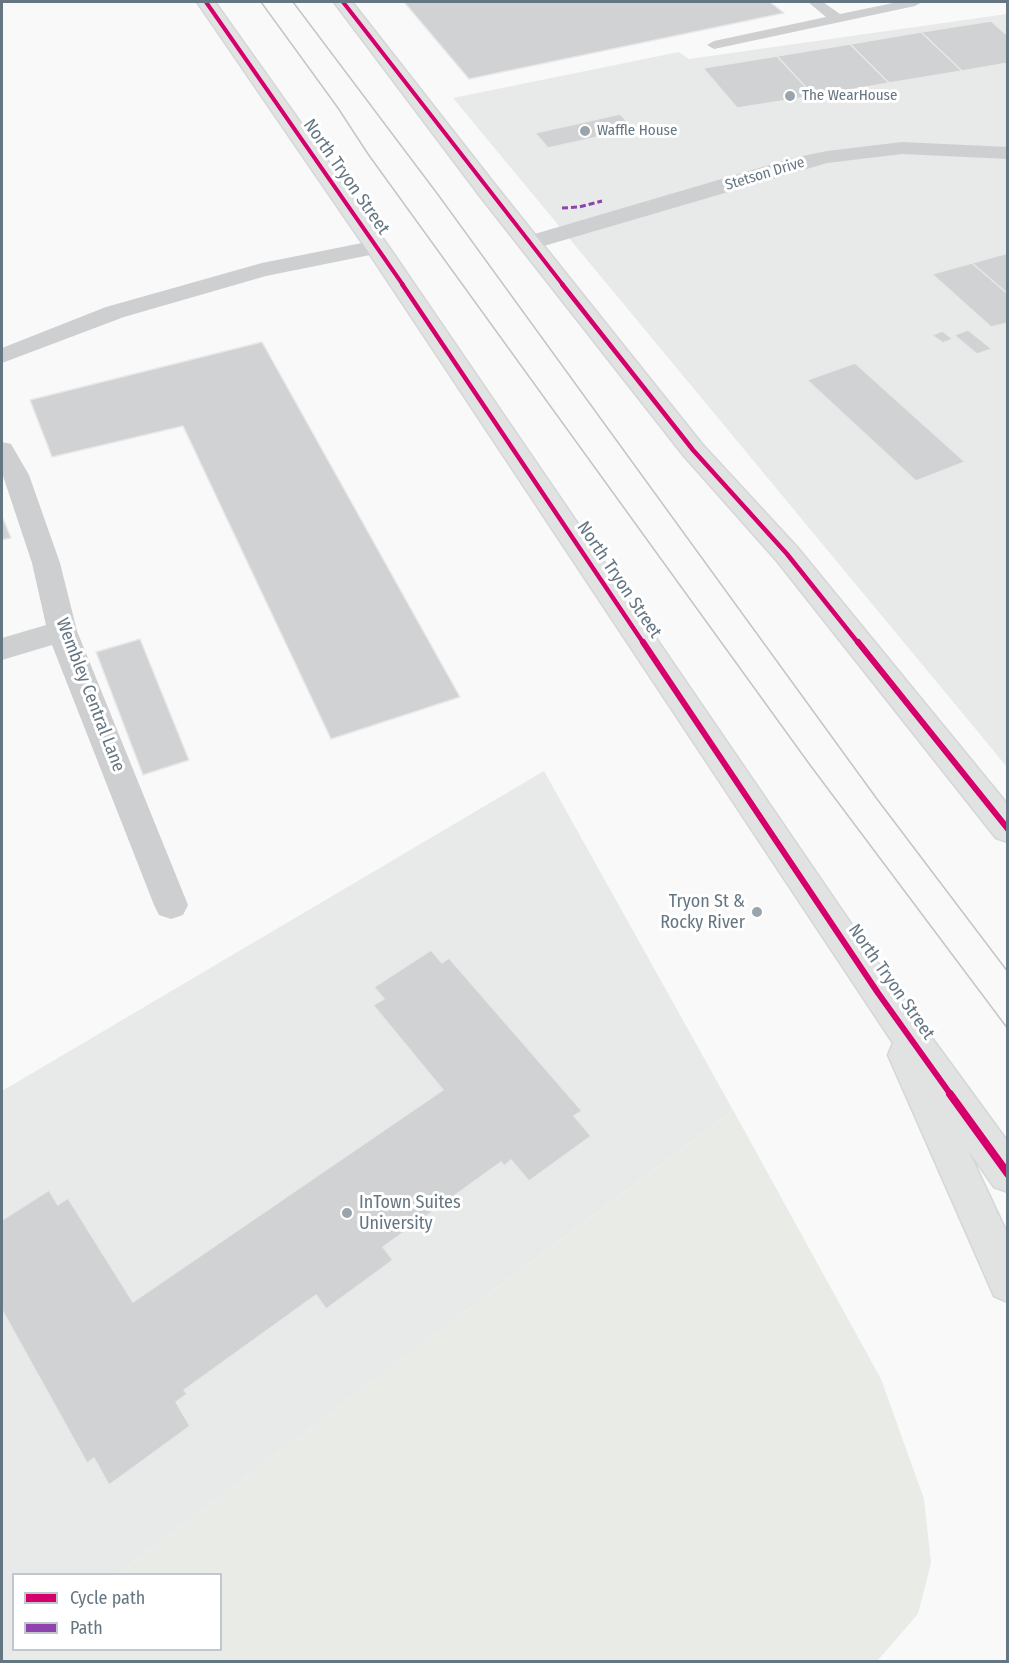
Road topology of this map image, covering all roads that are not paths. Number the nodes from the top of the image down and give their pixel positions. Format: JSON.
{"nodes":[{"id":1,"x":206,"y":2,"type":"edge"},
{"id":2,"x":343,"y":2,"type":"edge"},
{"id":3,"x":815,"y":2,"type":"edge"},
{"id":4,"x":915,"y":2,"type":"edge"},
{"id":5,"x":837,"y":18,"type":"junction"},
{"id":6,"x":714,"y":45,"type":"dead end"},
{"id":7,"x":1008,"y":153,"type":"edge"},
{"id":8,"x":529,"y":243,"type":"junction"},
{"id":9,"x":376,"y":247,"type":"junction"},
{"id":10,"x":2,"y":356,"type":"edge"},
{"id":11,"x":2,"y":450,"type":"edge"},
{"id":12,"x":62,"y":631,"type":"junction"},
{"id":13,"x":2,"y":649,"type":"edge"},
{"id":14,"x":1008,"y":829,"type":"edge"},
{"id":15,"x":171,"y":906,"type":"dead end"},
{"id":16,"x":878,"y":993,"type":"junction"},
{"id":17,"x":1008,"y":1174,"type":"edge"},
{"id":18,"x":1008,"y":1282,"type":"edge"}],
"edges":[{"from":1,"to":9,"type":"main road","name":"North Tryon Street"},
{"from":2,"to":8,"type":"main road"},
{"from":3,"to":5,"type":"lane"},
{"from":4,"to":5,"type":"lane"},
{"from":5,"to":6,"type":"lane"},
{"from":7,"to":8,"type":"street","name":"Stetson Drive"},
{"from":8,"to":14,"type":"main road"},
{"from":9,"to":10,"type":"street"},
{"from":9,"to":16,"type":"main road","name":"North Tryon Street"},
{"from":11,"to":12,"type":"street","name":"Wembley Central Lane"},
{"from":12,"to":13,"type":"street"},
{"from":12,"to":15,"type":"street","name":"Wembley Central Lane"},
{"from":16,"to":17,"type":"main road","name":"North Tryon Street"},
{"from":16,"to":18,"type":"main road"}]}
